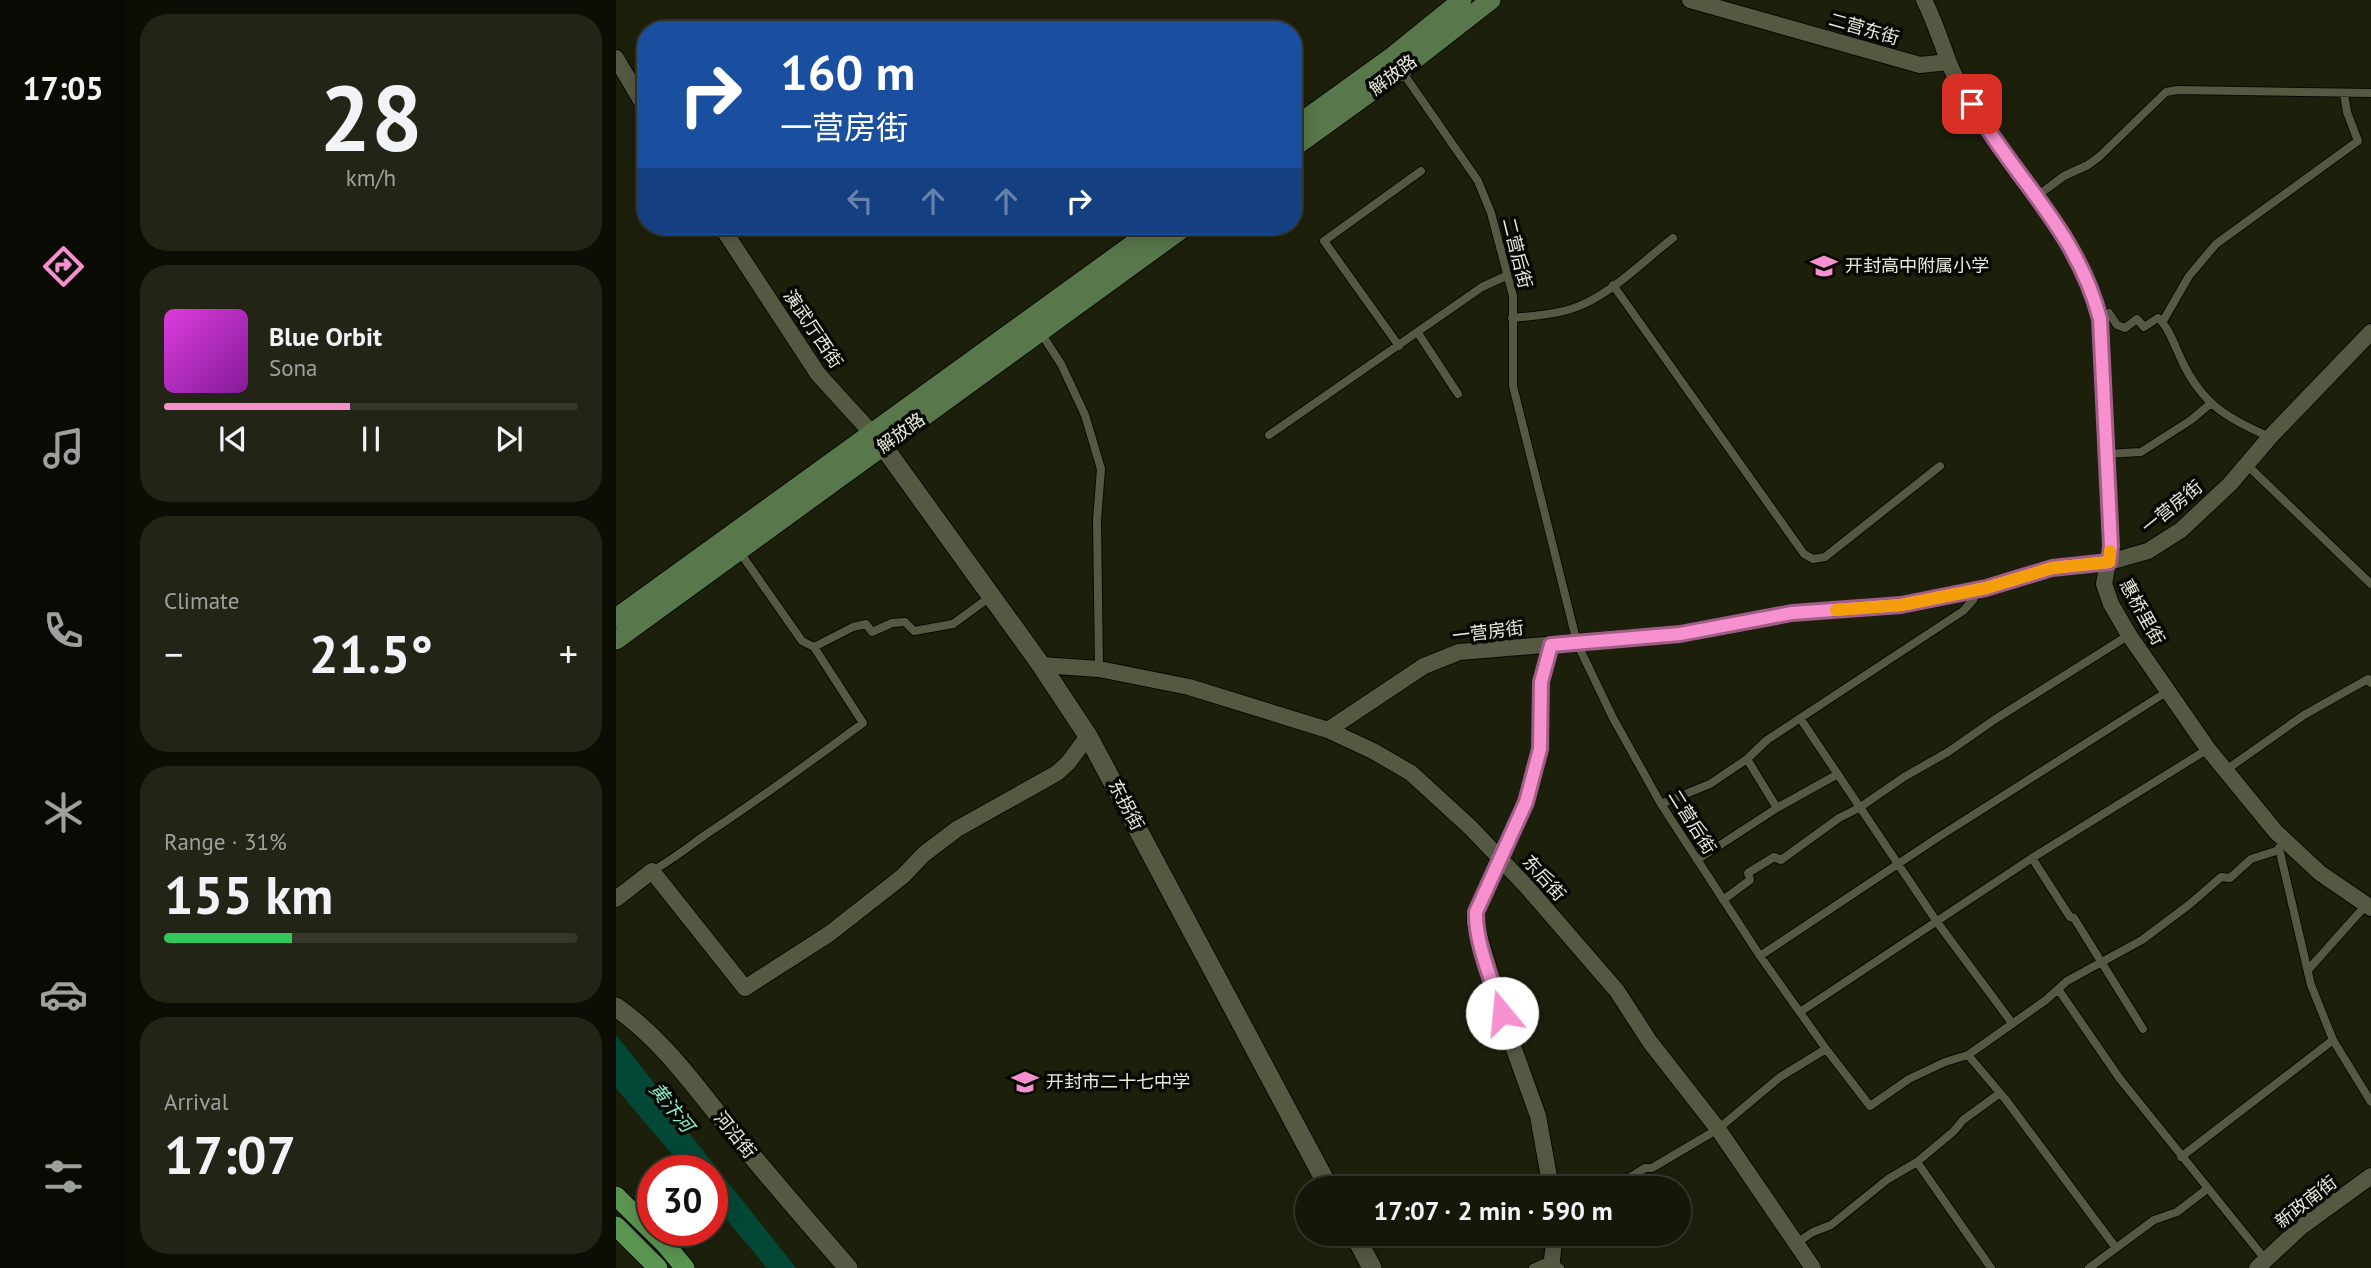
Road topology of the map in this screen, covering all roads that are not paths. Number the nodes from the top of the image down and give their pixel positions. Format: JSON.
{"nodes":[{"id":1,"x":1462,"y":0,"type":"edge"},
{"id":2,"x":1491,"y":0,"type":"edge"},
{"id":3,"x":1690,"y":0,"type":"edge"},
{"id":4,"x":1924,"y":0,"type":"edge"},
{"id":5,"x":616,"y":58,"type":"edge"},
{"id":6,"x":1948,"y":62,"type":"junction"},
{"id":7,"x":1401,"y":70,"type":"junction"},
{"id":8,"x":2371,"y":93,"type":"edge"},
{"id":9,"x":637,"y":94,"type":"edge"},
{"id":10,"x":2344,"y":94,"type":"junction"},
{"id":11,"x":1302,"y":122,"type":"edge"},
{"id":12,"x":1302,"y":142,"type":"edge"},
{"id":13,"x":1421,"y":171,"type":"dead end"},
{"id":14,"x":2038,"y":196,"type":"junction"},
{"id":15,"x":727,"y":235,"type":"edge"},
{"id":16,"x":1145,"y":235,"type":"edge"},
{"id":17,"x":1174,"y":235,"type":"edge"},
{"id":18,"x":1672,"y":238,"type":"dead end"},
{"id":19,"x":1508,"y":275,"type":"junction"},
{"id":20,"x":1613,"y":285,"type":"junction"},
{"id":21,"x":1512,"y":318,"type":"junction"},
{"id":22,"x":2100,"y":319,"type":"junction"},
{"id":23,"x":2162,"y":321,"type":"junction"},
{"id":24,"x":2371,"y":331,"type":"edge"},
{"id":25,"x":1040,"y":332,"type":"junction"},
{"id":26,"x":1418,"y":332,"type":"junction"},
{"id":27,"x":1399,"y":346,"type":"junction"},
{"id":28,"x":1458,"y":394,"type":"dead end"},
{"id":29,"x":2210,"y":404,"type":"junction"},
{"id":30,"x":1269,"y":435,"type":"dead end"},
{"id":31,"x":2270,"y":437,"type":"junction"},
{"id":32,"x":877,"y":439,"type":"junction"},
{"id":33,"x":2106,"y":454,"type":"junction"},
{"id":34,"x":2247,"y":465,"type":"junction"},
{"id":35,"x":1940,"y":466,"type":"dead end"},
{"id":36,"x":738,"y":551,"type":"junction"},
{"id":37,"x":2109,"y":562,"type":"junction"},
{"id":38,"x":2371,"y":584,"type":"edge"},
{"id":39,"x":1977,"y":590,"type":"junction"},
{"id":40,"x":991,"y":596,"type":"junction"},
{"id":41,"x":616,"y":618,"type":"edge"},
{"id":42,"x":2129,"y":635,"type":"junction"},
{"id":43,"x":617,"y":639,"type":"edge"},
{"id":44,"x":1577,"y":643,"type":"junction"},
{"id":45,"x":1551,"y":645,"type":"junction"},
{"id":46,"x":814,"y":647,"type":"junction"},
{"id":47,"x":1041,"y":665,"type":"junction"},
{"id":48,"x":1099,"y":669,"type":"junction"},
{"id":49,"x":2371,"y":682,"type":"edge"},
{"id":50,"x":2168,"y":691,"type":"junction"},
{"id":51,"x":1800,"y":718,"type":"junction"},
{"id":52,"x":1328,"y":730,"type":"junction"},
{"id":53,"x":1088,"y":736,"type":"junction"},
{"id":54,"x":2208,"y":749,"type":"junction"},
{"id":55,"x":1747,"y":759,"type":"junction"},
{"id":56,"x":2226,"y":770,"type":"junction"},
{"id":57,"x":1838,"y":774,"type":"junction"},
{"id":58,"x":1661,"y":803,"type":"junction"},
{"id":59,"x":1777,"y":808,"type":"junction"},
{"id":60,"x":1859,"y":808,"type":"junction"},
{"id":61,"x":2276,"y":832,"type":"junction"},
{"id":62,"x":2279,"y":850,"type":"junction"},
{"id":63,"x":2032,"y":858,"type":"junction"},
{"id":64,"x":1500,"y":859,"type":"junction"},
{"id":65,"x":1697,"y":860,"type":"junction"},
{"id":66,"x":1898,"y":865,"type":"junction"},
{"id":67,"x":652,"y":872,"type":"junction"},
{"id":68,"x":616,"y":899,"type":"edge"},
{"id":69,"x":1723,"y":900,"type":"junction"},
{"id":70,"x":2368,"y":907,"type":"edge"},
{"id":71,"x":1937,"y":922,"type":"junction"},
{"id":72,"x":1760,"y":956,"type":"junction"},
{"id":73,"x":2101,"y":963,"type":"junction"},
{"id":74,"x":2308,"y":970,"type":"junction"},
{"id":75,"x":2058,"y":989,"type":"junction"},
{"id":76,"x":616,"y":1007,"type":"edge"},
{"id":77,"x":1800,"y":1012,"type":"junction"},
{"id":78,"x":2012,"y":1023,"type":"junction"},
{"id":79,"x":2143,"y":1029,"type":"dead end"},
{"id":80,"x":2333,"y":1040,"type":"junction"},
{"id":81,"x":1826,"y":1049,"type":"junction"},
{"id":82,"x":1968,"y":1055,"type":"junction"},
{"id":83,"x":2000,"y":1093,"type":"junction"},
{"id":84,"x":2371,"y":1102,"type":"edge"},
{"id":85,"x":1718,"y":1129,"type":"junction"},
{"id":86,"x":2181,"y":1157,"type":"junction"},
{"id":87,"x":1917,"y":1162,"type":"junction"},
{"id":88,"x":1323,"y":1176,"type":"edge"},
{"id":89,"x":1549,"y":1176,"type":"edge"},
{"id":90,"x":1632,"y":1176,"type":"edge"},
{"id":91,"x":2371,"y":1176,"type":"edge"},
{"id":92,"x":2207,"y":1189,"type":"junction"},
{"id":93,"x":616,"y":1196,"type":"edge"},
{"id":94,"x":616,"y":1226,"type":"edge"},
{"id":95,"x":1796,"y":1244,"type":"junction"},
{"id":96,"x":1360,"y":1246,"type":"edge"},
{"id":97,"x":1555,"y":1246,"type":"edge"},
{"id":98,"x":2116,"y":1248,"type":"junction"},
{"id":99,"x":1554,"y":1265,"type":"edge"},
{"id":100,"x":2261,"y":1265,"type":"edge"},
{"id":101,"x":658,"y":1268,"type":"edge"},
{"id":102,"x":685,"y":1268,"type":"edge"},
{"id":103,"x":848,"y":1268,"type":"edge"},
{"id":104,"x":1372,"y":1268,"type":"edge"},
{"id":105,"x":1533,"y":1268,"type":"edge"},
{"id":106,"x":1813,"y":1268,"type":"edge"},
{"id":107,"x":1992,"y":1268,"type":"edge"},
{"id":108,"x":2089,"y":1268,"type":"edge"}],
"edges":[{"from":1,"to":11,"type":"main road","name":"解放路"},
{"from":2,"to":7,"type":"main road","name":"解放路"},
{"from":3,"to":6,"type":"street","name":"二营东街"},
{"from":4,"to":6,"type":"street","name":"惠桥里街"},
{"from":5,"to":9,"type":"street"},
{"from":6,"to":14,"type":"street","name":"惠桥里街"},
{"from":7,"to":12,"type":"main road","name":"解放路"},
{"from":7,"to":19,"type":"lane","name":"二营后街"},
{"from":8,"to":10,"type":"lane"},
{"from":10,"to":14,"type":"lane"},
{"from":10,"to":23,"type":"lane"},
{"from":13,"to":27,"type":"lane"},
{"from":14,"to":22,"type":"street","name":"惠桥里街"},
{"from":15,"to":32,"type":"street","name":"演武厅西街"},
{"from":16,"to":32,"type":"main road","name":"解放路"},
{"from":17,"to":25,"type":"main road","name":"解放路"},
{"from":18,"to":20,"type":"lane"},
{"from":19,"to":21,"type":"lane","name":"二营后街"},
{"from":19,"to":26,"type":"lane"},
{"from":20,"to":21,"type":"lane"},
{"from":20,"to":35,"type":"lane"},
{"from":21,"to":44,"type":"lane","name":"二营后街"},
{"from":22,"to":23,"type":"lane"},
{"from":22,"to":33,"type":"street","name":"惠桥里街"},
{"from":23,"to":29,"type":"lane"},
{"from":24,"to":31,"type":"street","name":"一营房街"},
{"from":25,"to":32,"type":"main road","name":"解放路"},
{"from":25,"to":48,"type":"lane"},
{"from":26,"to":27,"type":"lane"},
{"from":26,"to":28,"type":"lane"},
{"from":27,"to":30,"type":"lane"},
{"from":29,"to":31,"type":"lane"},
{"from":29,"to":33,"type":"lane"},
{"from":31,"to":34,"type":"street","name":"一营房街"},
{"from":32,"to":36,"type":"main road","name":"解放路"},
{"from":32,"to":40,"type":"street","name":"东拐街"},
{"from":32,"to":41,"type":"main road","name":"解放路"},
{"from":33,"to":37,"type":"street","name":"惠桥里街"},
{"from":34,"to":37,"type":"street","name":"一营房街"},
{"from":34,"to":38,"type":"lane"},
{"from":36,"to":43,"type":"main road","name":"解放路"},
{"from":36,"to":46,"type":"lane"},
{"from":37,"to":39,"type":"street","name":"一营房街"},
{"from":37,"to":42,"type":"street","name":"惠桥里街"},
{"from":39,"to":44,"type":"street","name":"一营房街"},
{"from":39,"to":51,"type":"lane"},
{"from":40,"to":46,"type":"lane"},
{"from":40,"to":47,"type":"street","name":"东拐街"},
{"from":42,"to":50,"type":"street","name":"惠桥里街"},
{"from":42,"to":60,"type":"lane"},
{"from":44,"to":45,"type":"street","name":"一营房街"},
{"from":44,"to":58,"type":"lane","name":"二营后街"},
{"from":45,"to":52,"type":"street","name":"一营房街"},
{"from":45,"to":64,"type":"street"},
{"from":46,"to":67,"type":"lane"},
{"from":47,"to":48,"type":"street","name":"东后街"},
{"from":47,"to":53,"type":"street","name":"东拐街"},
{"from":48,"to":52,"type":"street","name":"东后街"},
{"from":49,"to":56,"type":"lane"},
{"from":50,"to":54,"type":"street","name":"惠桥里街"},
{"from":50,"to":66,"type":"lane"},
{"from":51,"to":55,"type":"lane"},
{"from":51,"to":57,"type":"lane"},
{"from":52,"to":64,"type":"street","name":"东后街"},
{"from":53,"to":67,"type":"street"},
{"from":53,"to":88,"type":"street","name":"东拐街"},
{"from":54,"to":56,"type":"street","name":"惠桥里街"},
{"from":54,"to":63,"type":"lane"},
{"from":55,"to":58,"type":"lane"},
{"from":55,"to":59,"type":"lane"},
{"from":56,"to":61,"type":"street","name":"惠桥里街"},
{"from":57,"to":59,"type":"lane"},
{"from":57,"to":60,"type":"lane"},
{"from":58,"to":65,"type":"lane","name":"二营后街"},
{"from":59,"to":65,"type":"lane"},
{"from":60,"to":66,"type":"lane"},
{"from":60,"to":69,"type":"lane"},
{"from":61,"to":62,"type":"lane"},
{"from":61,"to":70,"type":"street","name":"惠桥里街"},
{"from":62,"to":73,"type":"lane","name":"二营后街"},
{"from":62,"to":74,"type":"lane"},
{"from":63,"to":71,"type":"lane"},
{"from":63,"to":73,"type":"lane"},
{"from":64,"to":85,"type":"street","name":"东后街"},
{"from":64,"to":89,"type":"street"},
{"from":65,"to":69,"type":"lane","name":"二营后街"},
{"from":66,"to":71,"type":"lane"},
{"from":66,"to":72,"type":"lane"},
{"from":67,"to":68,"type":"street"},
{"from":69,"to":72,"type":"lane","name":"二营后街"},
{"from":70,"to":74,"type":"lane"},
{"from":71,"to":77,"type":"lane"},
{"from":71,"to":78,"type":"lane"},
{"from":72,"to":77,"type":"lane","name":"二营后街"},
{"from":73,"to":75,"type":"lane","name":"二营后街"},
{"from":73,"to":79,"type":"lane"},
{"from":74,"to":80,"type":"lane"},
{"from":75,"to":78,"type":"lane","name":"二营后街"},
{"from":75,"to":86,"type":"lane"},
{"from":76,"to":103,"type":"street","name":"河沿街"},
{"from":77,"to":81,"type":"lane","name":"二营后街"},
{"from":78,"to":82,"type":"lane","name":"二营后街"},
{"from":80,"to":84,"type":"lane"},
{"from":80,"to":86,"type":"lane"},
{"from":81,"to":82,"type":"lane","name":"二营后街"},
{"from":81,"to":85,"type":"lane"},
{"from":82,"to":83,"type":"lane"},
{"from":83,"to":87,"type":"lane"},
{"from":83,"to":98,"type":"lane"},
{"from":85,"to":90,"type":"lane"},
{"from":85,"to":95,"type":"street","name":"东后街"},
{"from":86,"to":92,"type":"lane"},
{"from":87,"to":95,"type":"lane"},
{"from":87,"to":107,"type":"lane"},
{"from":91,"to":100,"type":"street","name":"新政南街"},
{"from":92,"to":98,"type":"lane"},
{"from":92,"to":100,"type":"lane"},
{"from":93,"to":102,"type":"main road"},
{"from":94,"to":101,"type":"main road"},
{"from":95,"to":106,"type":"street","name":"东后街"},
{"from":96,"to":104,"type":"street"},
{"from":97,"to":99,"type":"street"},
{"from":98,"to":108,"type":"lane"},
{"from":99,"to":105,"type":"lane"}]}
